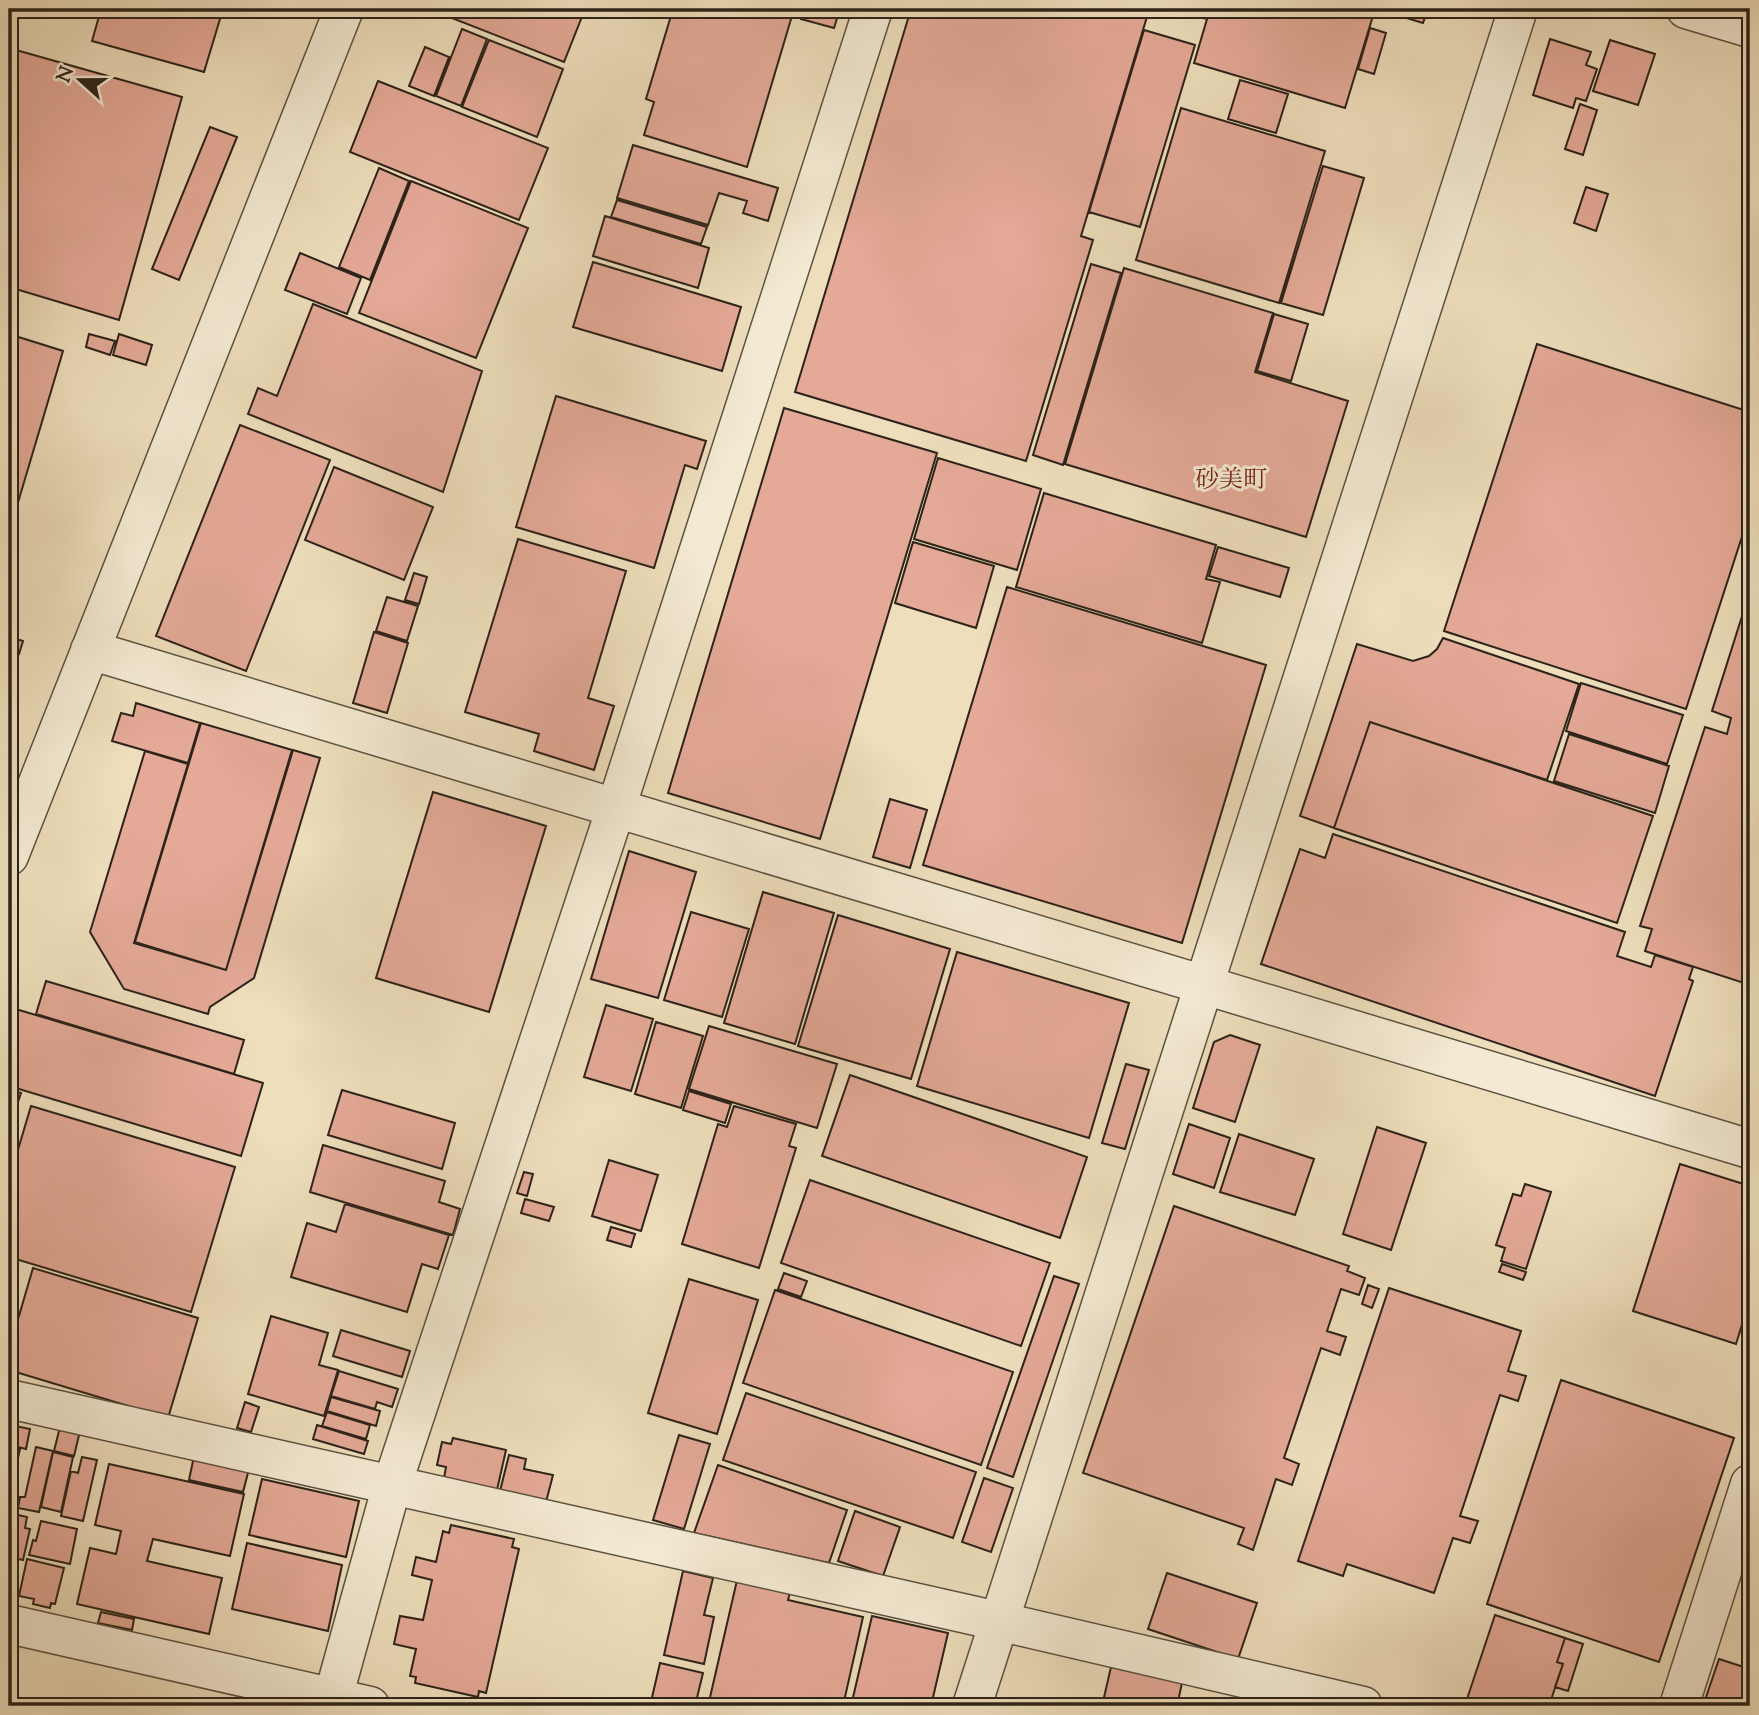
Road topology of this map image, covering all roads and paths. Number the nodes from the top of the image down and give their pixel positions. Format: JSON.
{"nodes":[{"id":1,"x":344,"y":9,"type":"edge"},
{"id":2,"x":873,"y":9,"type":"edge"},
{"id":3,"x":1518,"y":9,"type":"edge"},
{"id":4,"x":1686,"y":9,"type":"edge"},
{"id":5,"x":1750,"y":28,"type":"edge"},
{"id":6,"x":90,"y":650,"type":"junction"},
{"id":7,"x":616,"y":808,"type":"junction"},
{"id":8,"x":9,"y":856,"type":"edge"},
{"id":9,"x":1203,"y":985,"type":"junction"},
{"id":10,"x":1750,"y":1149,"type":"edge"},
{"id":11,"x":9,"y":1399,"type":"edge"},
{"id":12,"x":1750,"y":1484,"type":"edge"},
{"id":13,"x":392,"y":1485,"type":"junction"},
{"id":14,"x":998,"y":1621,"type":"junction"},
{"id":15,"x":9,"y":1624,"type":"edge"},
{"id":16,"x":333,"y":1698,"type":"junction"},
{"id":17,"x":370,"y":1706,"type":"edge"},
{"id":18,"x":972,"y":1706,"type":"edge"},
{"id":19,"x":1363,"y":1706,"type":"edge"},
{"id":20,"x":1679,"y":1706,"type":"edge"}],
"edges":[{"from":1,"to":6,"type":"street"},
{"from":2,"to":7,"type":"street"},
{"from":3,"to":9,"type":"street"},
{"from":4,"to":5,"type":"street"},
{"from":6,"to":7,"type":"street"},
{"from":6,"to":8,"type":"street"},
{"from":7,"to":9,"type":"street"},
{"from":7,"to":13,"type":"street"},
{"from":9,"to":10,"type":"street"},
{"from":9,"to":14,"type":"street"},
{"from":11,"to":13,"type":"street"},
{"from":12,"to":20,"type":"street"},
{"from":13,"to":14,"type":"street"},
{"from":13,"to":16,"type":"street"},
{"from":14,"to":18,"type":"street"},
{"from":14,"to":19,"type":"street"},
{"from":15,"to":16,"type":"street"},
{"from":16,"to":17,"type":"street"}]}
